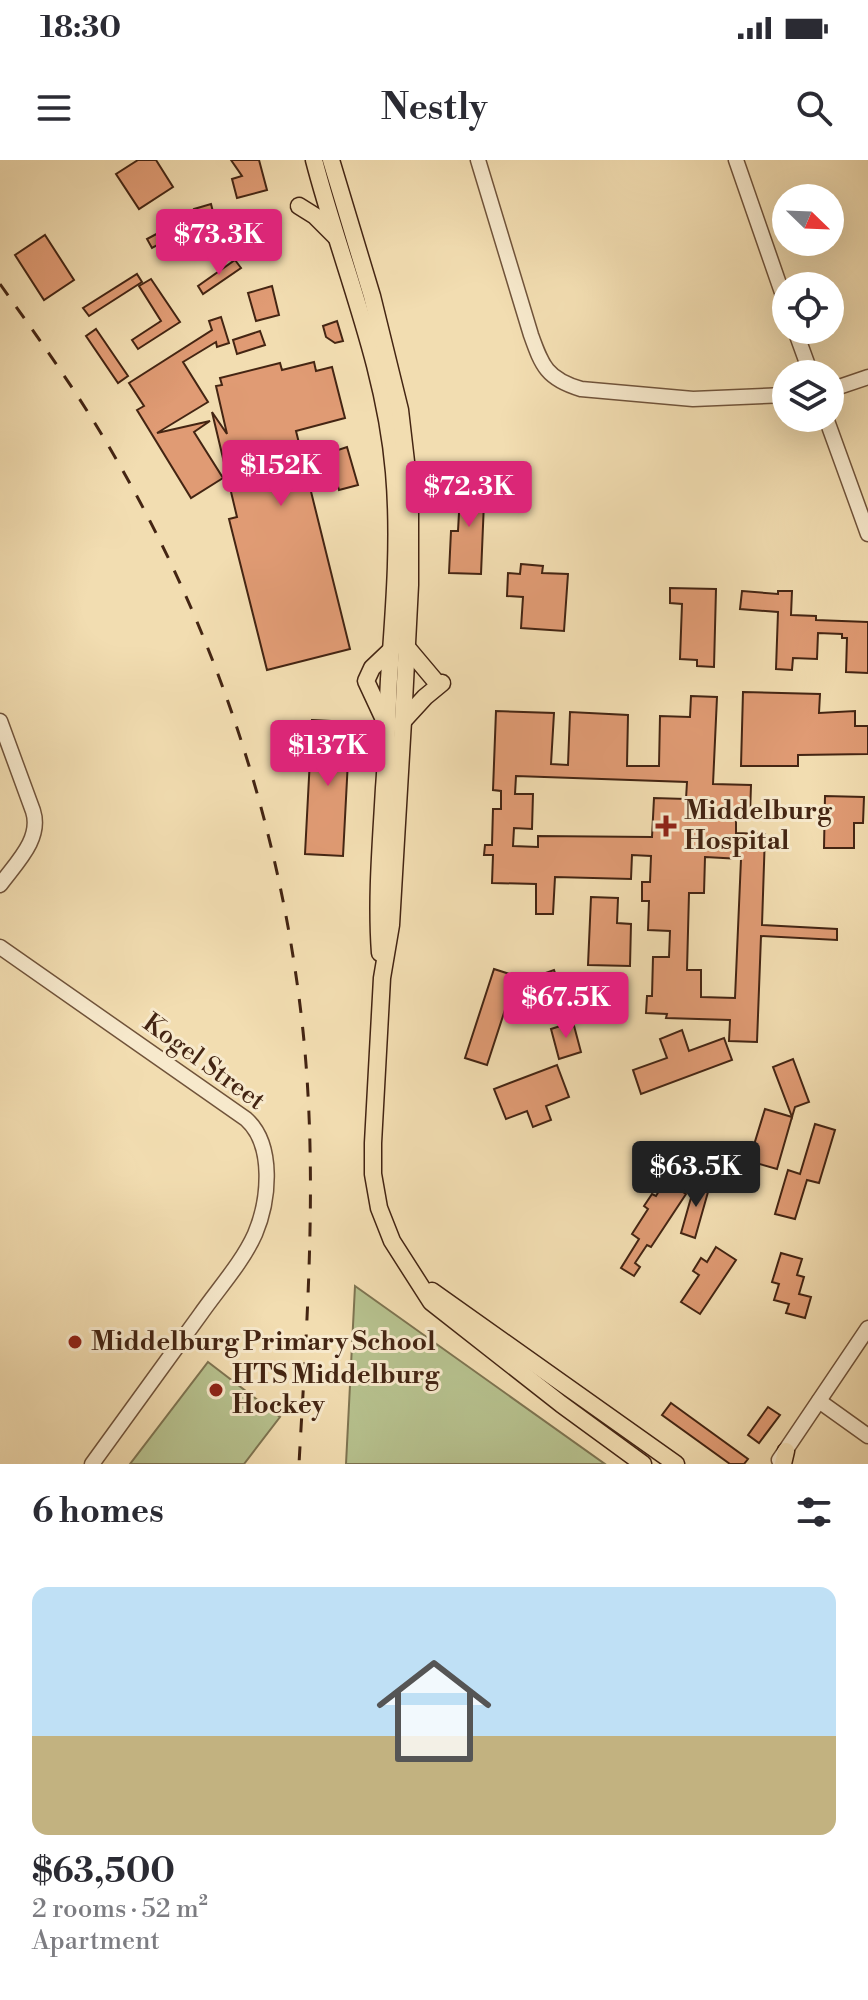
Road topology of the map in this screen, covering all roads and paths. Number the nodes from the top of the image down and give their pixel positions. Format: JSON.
{"nodes":[{"id":1,"x":314,"y":160,"type":"edge"},
{"id":2,"x":331,"y":160,"type":"edge"},
{"id":3,"x":478,"y":160,"type":"edge"},
{"id":4,"x":736,"y":160,"type":"edge"},
{"id":5,"x":299,"y":206,"type":"dead end"},
{"id":6,"x":339,"y":240,"type":"junction"},
{"id":7,"x":775,"y":272,"type":"edge"},
{"id":8,"x":868,"y":377,"type":"edge"},
{"id":9,"x":844,"y":385,"type":"edge"},
{"id":10,"x":772,"y":396,"type":"edge"},
{"id":11,"x":831,"y":432,"type":"edge"},
{"id":12,"x":868,"y":534,"type":"edge"},
{"id":13,"x":399,"y":647,"type":"junction"},
{"id":14,"x":0,"y":721,"type":"edge"},
{"id":15,"x":396,"y":725,"type":"junction"},
{"id":16,"x":0,"y":885,"type":"edge"},
{"id":17,"x":0,"y":947,"type":"edge"},
{"id":18,"x":423,"y":1286,"type":"junction"},
{"id":19,"x":868,"y":1328,"type":"edge"},
{"id":20,"x":819,"y":1401,"type":"junction"},
{"id":21,"x":868,"y":1436,"type":"edge"},
{"id":22,"x":781,"y":1460,"type":"edge"},
{"id":23,"x":92,"y":1464,"type":"edge"},
{"id":24,"x":643,"y":1464,"type":"edge"},
{"id":25,"x":676,"y":1464,"type":"edge"}],
"edges":[{"from":1,"to":6,"type":"main road"},
{"from":2,"to":13,"type":"main road"},
{"from":3,"to":10,"type":"street"},
{"from":4,"to":7,"type":"street"},
{"from":5,"to":6,"type":"main road"},
{"from":6,"to":13,"type":"main road"},
{"from":8,"to":9,"type":"street"},
{"from":11,"to":12,"type":"street"},
{"from":13,"to":15,"type":"main road"},
{"from":13,"to":15,"type":"main road"},
{"from":13,"to":15,"type":"main road"},
{"from":14,"to":16,"type":"street"},
{"from":15,"to":18,"type":"main road"},
{"from":17,"to":23,"type":"street","name":"Kogel Street"},
{"from":18,"to":24,"type":"main road"},
{"from":18,"to":25,"type":"main road"},
{"from":19,"to":20,"type":"street"},
{"from":20,"to":21,"type":"street"},
{"from":20,"to":22,"type":"street"}]}
